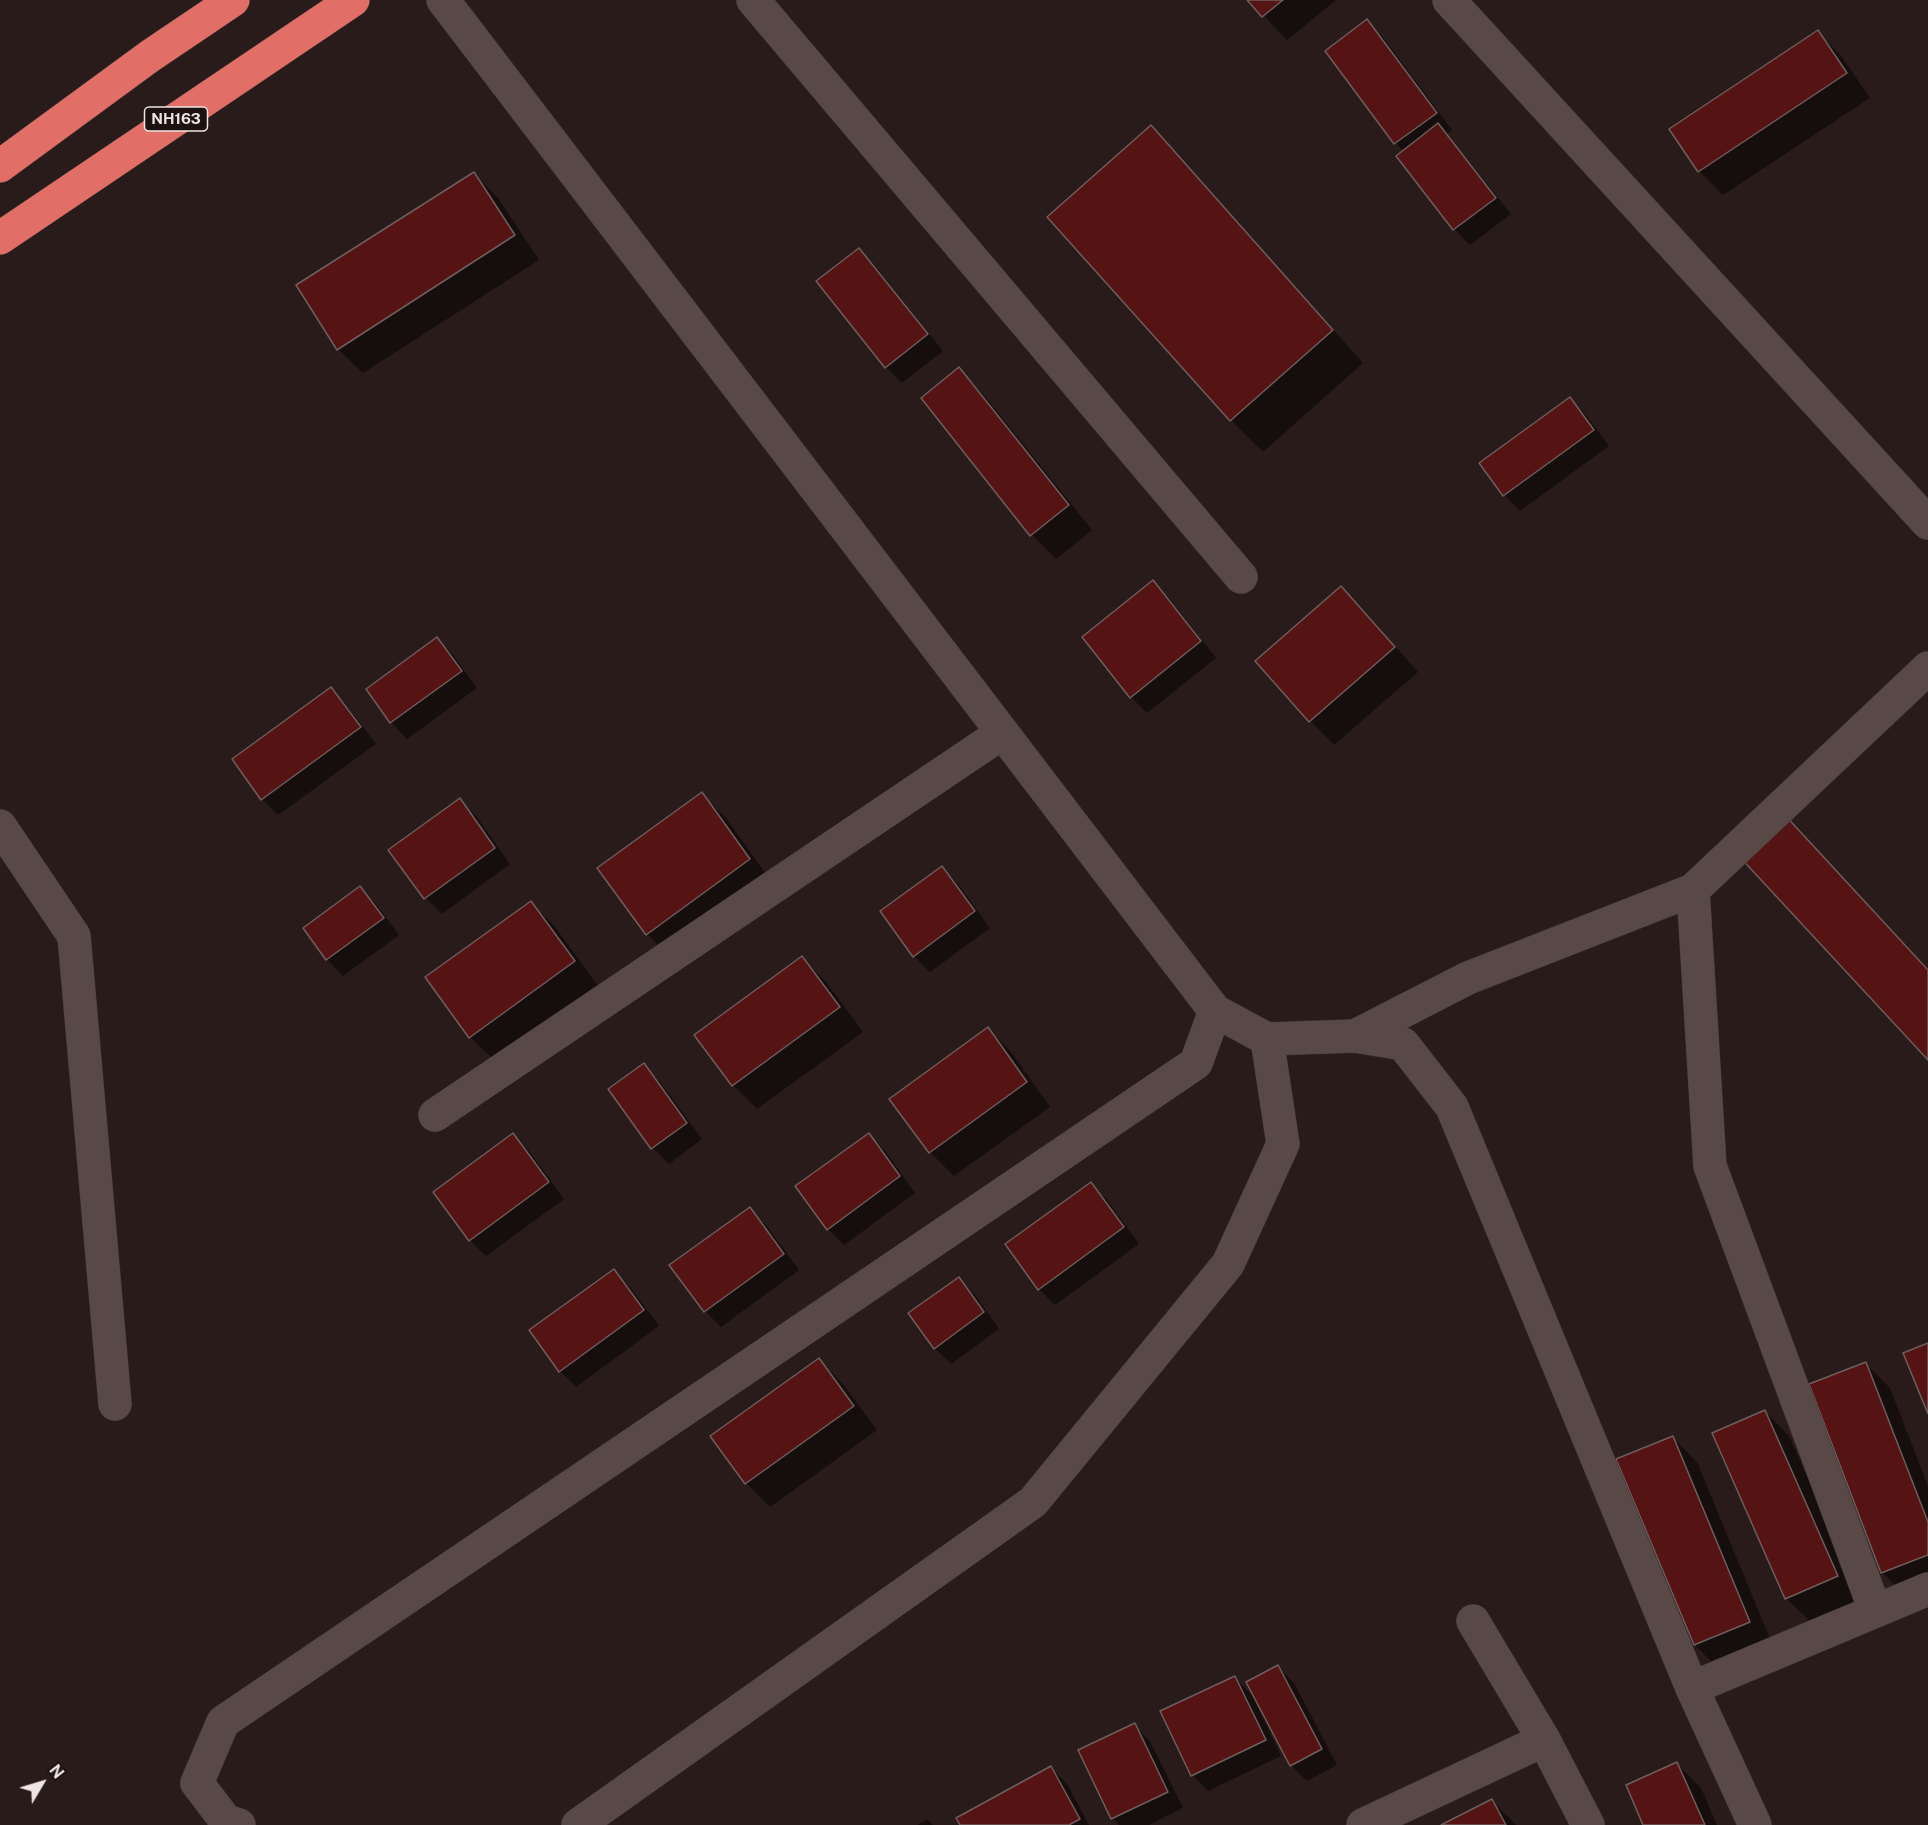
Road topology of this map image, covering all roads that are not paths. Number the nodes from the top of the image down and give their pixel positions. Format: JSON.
{"nodes":[{"id":1,"x":353,"y":0,"type":"edge"},
{"id":2,"x":443,"y":0,"type":"edge"},
{"id":3,"x":753,"y":0,"type":"edge"},
{"id":4,"x":1449,"y":0,"type":"edge"},
{"id":5,"x":215,"y":5,"type":"edge"},
{"id":6,"x":0,"y":166,"type":"edge"},
{"id":7,"x":0,"y":238,"type":"edge"},
{"id":8,"x":1928,"y":523,"type":"edge"},
{"id":9,"x":1240,"y":577,"type":"dead end"},
{"id":10,"x":1928,"y":668,"type":"edge"},
{"id":11,"x":1002,"y":734,"type":"junction"},
{"id":12,"x":0,"y":826,"type":"edge"},
{"id":13,"x":1693,"y":890,"type":"junction"},
{"id":14,"x":1215,"y":1011,"type":"junction"},
{"id":15,"x":1356,"y":1036,"type":"junction"},
{"id":16,"x":1267,"y":1039,"type":"junction"},
{"id":17,"x":435,"y":1114,"type":"dead end"},
{"id":18,"x":115,"y":1404,"type":"dead end"},
{"id":19,"x":1928,"y":1589,"type":"edge"},
{"id":20,"x":1875,"y":1610,"type":"junction"},
{"id":21,"x":1473,"y":1622,"type":"dead end"},
{"id":22,"x":1692,"y":1688,"type":"junction"},
{"id":23,"x":1544,"y":1740,"type":"junction"},
{"id":24,"x":239,"y":1825,"type":"edge"},
{"id":25,"x":578,"y":1825,"type":"edge"},
{"id":26,"x":1364,"y":1825,"type":"edge"},
{"id":27,"x":1588,"y":1825,"type":"edge"},
{"id":28,"x":1755,"y":1825,"type":"edge"}],
"edges":[{"from":1,"to":7,"type":"highway","number":"NH163"},
{"from":2,"to":11,"type":"street"},
{"from":3,"to":9,"type":"street"},
{"from":4,"to":8,"type":"street"},
{"from":5,"to":6,"type":"highway"},
{"from":10,"to":13,"type":"street"},
{"from":11,"to":14,"type":"street"},
{"from":11,"to":17,"type":"street"},
{"from":12,"to":18,"type":"street"},
{"from":13,"to":15,"type":"street"},
{"from":13,"to":20,"type":"street"},
{"from":14,"to":16,"type":"street"},
{"from":14,"to":24,"type":"street"},
{"from":15,"to":16,"type":"street"},
{"from":15,"to":22,"type":"street"},
{"from":16,"to":25,"type":"street"},
{"from":19,"to":20,"type":"street"},
{"from":20,"to":22,"type":"street"},
{"from":21,"to":23,"type":"street"},
{"from":22,"to":28,"type":"street"},
{"from":23,"to":26,"type":"street"},
{"from":23,"to":27,"type":"street"}]}
